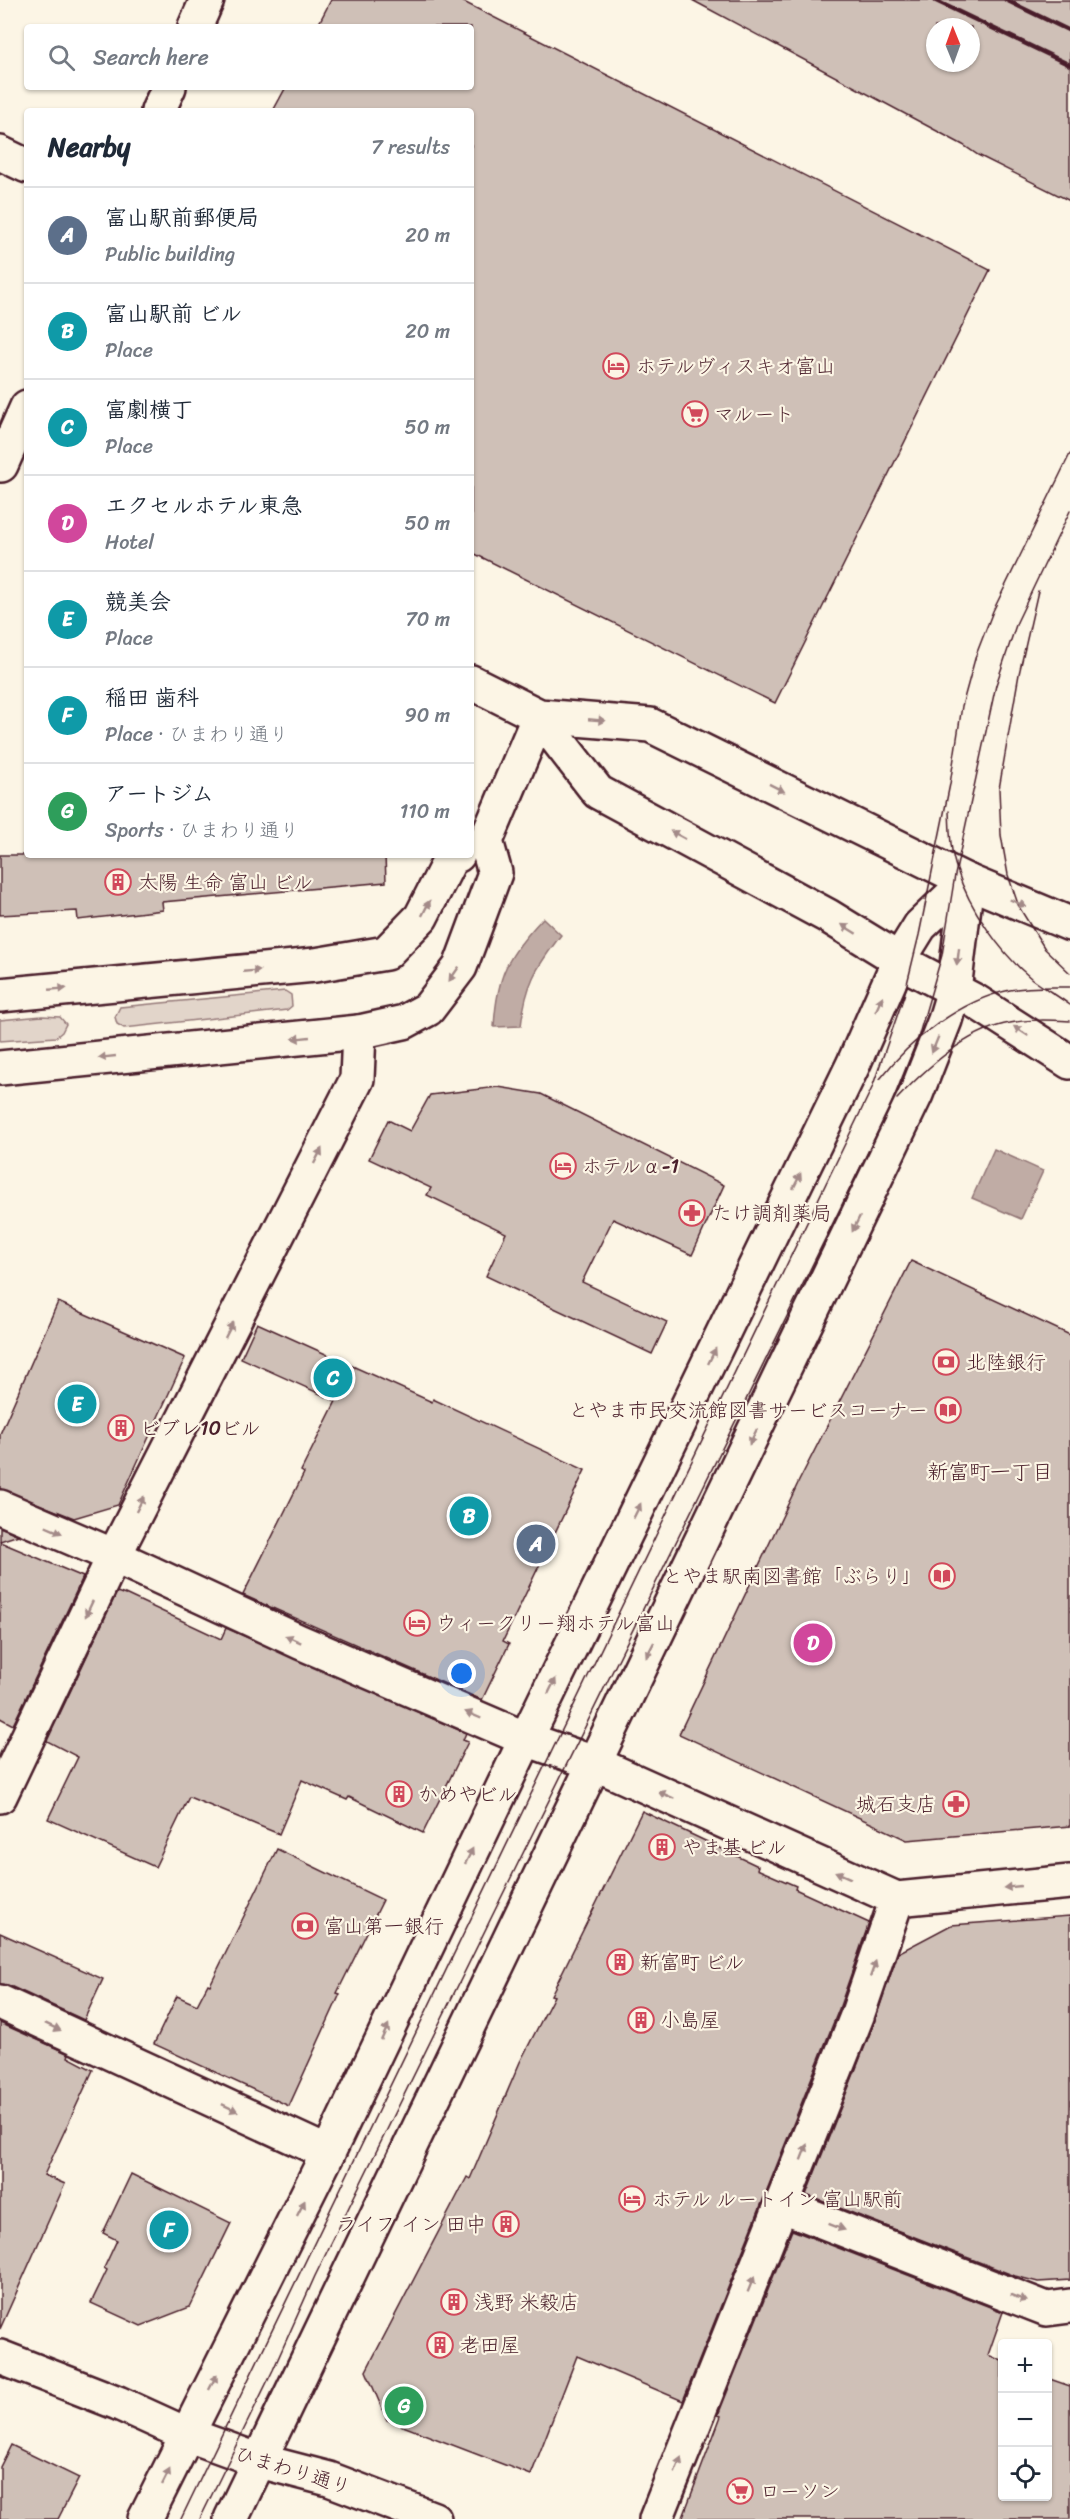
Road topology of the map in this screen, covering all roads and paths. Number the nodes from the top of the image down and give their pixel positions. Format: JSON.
{"nodes":[{"id":1,"x":207,"y":0,"type":"edge"},
{"id":2,"x":196,"y":24,"type":"edge"},
{"id":3,"x":168,"y":90,"type":"edge"},
{"id":4,"x":159,"y":108,"type":"edge"},
{"id":5,"x":0,"y":153,"type":"edge"},
{"id":6,"x":24,"y":165,"type":"edge"},
{"id":7,"x":24,"y":416,"type":"edge"},
{"id":8,"x":9,"y":469,"type":"edge"},
{"id":9,"x":474,"y":684,"type":"edge"},
{"id":10,"x":539,"y":716,"type":"junction"},
{"id":11,"x":474,"y":844,"type":"edge"},
{"id":12,"x":474,"y":850,"type":"edge"},
{"id":13,"x":452,"y":858,"type":"edge"},
{"id":14,"x":967,"y":881,"type":"junction"},
{"id":15,"x":1070,"y":924,"type":"edge"},
{"id":16,"x":899,"y":960,"type":"junction"},
{"id":17,"x":954,"y":990,"type":"junction"},
{"id":18,"x":0,"y":995,"type":"edge"},
{"id":19,"x":359,"y":1032,"type":"junction"},
{"id":20,"x":1070,"y":1062,"type":"edge"},
{"id":21,"x":0,"y":1068,"type":"edge"},
{"id":22,"x":0,"y":1507,"type":"edge"},
{"id":23,"x":114,"y":1556,"type":"junction"},
{"id":24,"x":526,"y":1739,"type":"junction"},
{"id":25,"x":594,"y":1763,"type":"junction"},
{"id":26,"x":0,"y":1796,"type":"edge"},
{"id":27,"x":1070,"y":1882,"type":"edge"},
{"id":28,"x":897,"y":1899,"type":"junction"},
{"id":29,"x":0,"y":2002,"type":"edge"},
{"id":30,"x":328,"y":2153,"type":"junction"},
{"id":31,"x":783,"y":2206,"type":"junction"},
{"id":32,"x":1070,"y":2306,"type":"edge"},
{"id":33,"x":0,"y":2356,"type":"edge"},
{"id":34,"x":186,"y":2434,"type":"junction"},
{"id":35,"x":260,"y":2461,"type":"junction"},
{"id":36,"x":145,"y":2519,"type":"edge"},
{"id":37,"x":231,"y":2519,"type":"edge"},
{"id":38,"x":434,"y":2519,"type":"edge"},
{"id":39,"x":656,"y":2519,"type":"edge"}],
"edges":[{"from":1,"to":2,"type":"street"},
{"from":3,"to":4,"type":"street"},
{"from":5,"to":6,"type":"street"},
{"from":7,"to":8,"type":"street"},
{"from":9,"to":10,"type":"street"},
{"from":10,"to":11,"type":"street"},
{"from":10,"to":14,"type":"street","one_way":true},
{"from":16,"to":10,"type":"street","one_way":true},
{"from":12,"to":19,"type":"street","one_way":true},
{"from":18,"to":13,"type":"street","one_way":true},
{"from":14,"to":15,"type":"street","one_way":true},
{"from":14,"to":16,"type":"street"},
{"from":14,"to":17,"type":"street","one_way":true},
{"from":16,"to":17,"type":"street"},
{"from":24,"to":16,"type":"street","one_way":true},
{"from":20,"to":17,"type":"street","one_way":true},
{"from":17,"to":25,"type":"street","one_way":true},
{"from":19,"to":21,"type":"street","one_way":true},
{"from":23,"to":19,"type":"street","one_way":true},
{"from":22,"to":23,"type":"street","one_way":true},
{"from":24,"to":23,"type":"street","one_way":true},
{"from":23,"to":26,"type":"street","one_way":true},
{"from":24,"to":25,"type":"street"},
{"from":30,"to":24,"type":"street","one_way":true},
{"from":28,"to":25,"type":"street","one_way":true},
{"from":25,"to":35,"type":"street"},
{"from":27,"to":28,"type":"street","one_way":true},
{"from":31,"to":28,"type":"street","one_way":true},
{"from":29,"to":30,"type":"street","one_way":true},
{"from":34,"to":30,"type":"street","one_way":true},
{"from":31,"to":32,"type":"street","one_way":true},
{"from":39,"to":31,"type":"street","one_way":true},
{"from":33,"to":34,"type":"street","name":"ひまわり通り"},
{"from":34,"to":35,"type":"street","name":"ひまわり通り"},
{"from":36,"to":34,"type":"street","one_way":true},
{"from":35,"to":37,"type":"street"},
{"from":35,"to":38,"type":"street","name":"ひまわり通り"}]}
